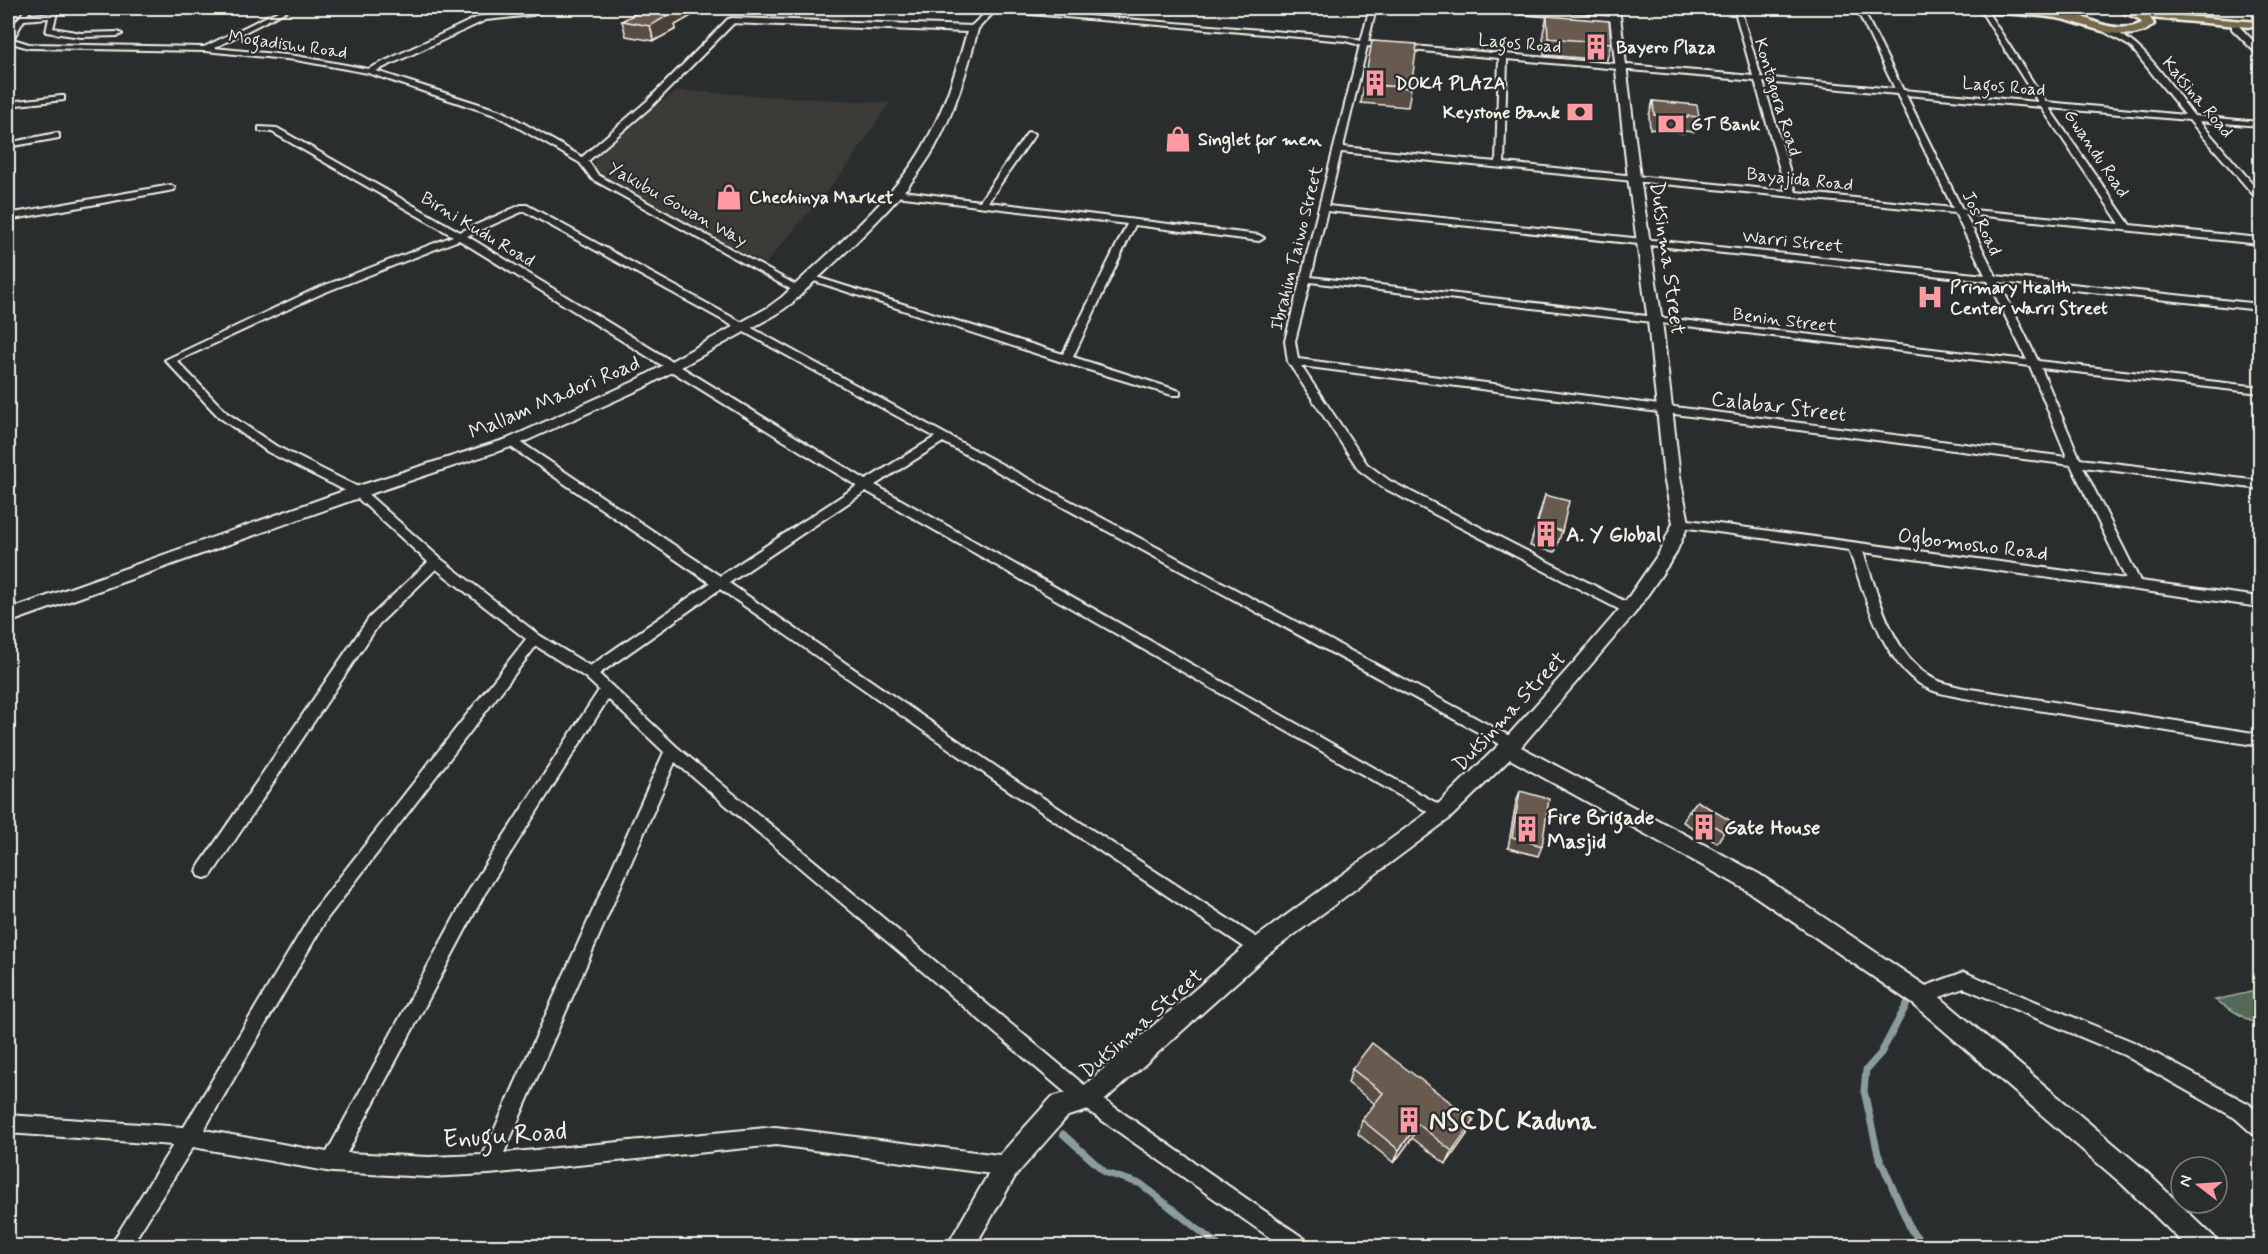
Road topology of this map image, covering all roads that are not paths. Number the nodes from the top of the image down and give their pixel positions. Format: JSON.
{"nodes":[{"id":1,"x":289,"y":8,"type":"edge"},
{"id":2,"x":548,"y":8,"type":"edge"},
{"id":3,"x":740,"y":8,"type":"edge"},
{"id":4,"x":1372,"y":8,"type":"edge"},
{"id":5,"x":1476,"y":8,"type":"edge"},
{"id":6,"x":1737,"y":8,"type":"edge"},
{"id":7,"x":1859,"y":8,"type":"edge"},
{"id":8,"x":1977,"y":8,"type":"edge"},
{"id":9,"x":1982,"y":8,"type":"edge"},
{"id":10,"x":2021,"y":8,"type":"edge"},
{"id":11,"x":2063,"y":8,"type":"edge"},
{"id":12,"x":2071,"y":8,"type":"edge"},
{"id":13,"x":2118,"y":8,"type":"edge"},
{"id":14,"x":992,"y":10,"type":"edge"},
{"id":15,"x":25,"y":13,"type":"edge"},
{"id":16,"x":1614,"y":13,"type":"edge"},
{"id":17,"x":2135,"y":13,"type":"junction"},
{"id":18,"x":731,"y":21,"type":"junction"},
{"id":19,"x":2082,"y":22,"type":"junction"},
{"id":20,"x":2094,"y":26,"type":"junction"},
{"id":21,"x":2235,"y":27,"type":"junction"},
{"id":22,"x":2260,"y":27,"type":"edge"},
{"id":23,"x":2141,"y":28,"type":"junction"},
{"id":24,"x":973,"y":29,"type":"junction"},
{"id":25,"x":118,"y":34,"type":"dead end"},
{"id":26,"x":1361,"y":43,"type":"junction"},
{"id":27,"x":2134,"y":45,"type":"junction"},
{"id":28,"x":205,"y":49,"type":"junction"},
{"id":29,"x":2260,"y":52,"type":"edge"},
{"id":30,"x":1503,"y":57,"type":"junction"},
{"id":31,"x":1622,"y":68,"type":"junction"},
{"id":32,"x":369,"y":71,"type":"junction"},
{"id":33,"x":1757,"y":80,"type":"junction"},
{"id":34,"x":1901,"y":92,"type":"junction"},
{"id":35,"x":61,"y":98,"type":"dead end"},
{"id":36,"x":8,"y":104,"type":"edge"},
{"id":37,"x":2043,"y":104,"type":"junction"},
{"id":38,"x":2192,"y":118,"type":"junction"},
{"id":39,"x":2260,"y":124,"type":"edge"},
{"id":40,"x":262,"y":129,"type":"dead end"},
{"id":41,"x":1031,"y":134,"type":"dead end"},
{"id":42,"x":56,"y":136,"type":"dead end"},
{"id":43,"x":8,"y":145,"type":"edge"},
{"id":44,"x":1337,"y":149,"type":"junction"},
{"id":45,"x":583,"y":161,"type":"junction"},
{"id":46,"x":1500,"y":165,"type":"junction"},
{"id":47,"x":1634,"y":178,"type":"junction"},
{"id":48,"x":171,"y":188,"type":"dead end"},
{"id":49,"x":896,"y":193,"type":"junction"},
{"id":50,"x":1792,"y":195,"type":"junction"},
{"id":51,"x":2260,"y":197,"type":"edge"},
{"id":52,"x":981,"y":205,"type":"junction"},
{"id":53,"x":1322,"y":208,"type":"junction"},
{"id":54,"x":1958,"y":210,"type":"junction"},
{"id":55,"x":8,"y":217,"type":"edge"},
{"id":56,"x":1132,"y":223,"type":"junction"},
{"id":57,"x":2126,"y":226,"type":"junction"},
{"id":58,"x":460,"y":236,"type":"junction"},
{"id":59,"x":1260,"y":238,"type":"dead end"},
{"id":60,"x":2260,"y":241,"type":"edge"},
{"id":61,"x":1643,"y":242,"type":"junction"},
{"id":62,"x":810,"y":278,"type":"junction"},
{"id":63,"x":1990,"y":278,"type":"junction"},
{"id":64,"x":1306,"y":279,"type":"junction"},
{"id":65,"x":798,"y":289,"type":"junction"},
{"id":66,"x":2260,"y":307,"type":"edge"},
{"id":67,"x":1655,"y":321,"type":"junction"},
{"id":68,"x":745,"y":327,"type":"junction"},
{"id":69,"x":1066,"y":360,"type":"junction"},
{"id":70,"x":1293,"y":362,"type":"junction"},
{"id":71,"x":2035,"y":366,"type":"junction"},
{"id":72,"x":672,"y":368,"type":"junction"},
{"id":73,"x":2260,"y":390,"type":"edge"},
{"id":74,"x":1176,"y":393,"type":"dead end"},
{"id":75,"x":1664,"y":411,"type":"junction"},
{"id":76,"x":943,"y":437,"type":"junction"},
{"id":77,"x":512,"y":442,"type":"junction"},
{"id":78,"x":2075,"y":462,"type":"junction"},
{"id":79,"x":2260,"y":484,"type":"edge"},
{"id":80,"x":865,"y":485,"type":"junction"},
{"id":81,"x":358,"y":492,"type":"junction"},
{"id":82,"x":1681,"y":523,"type":"junction"},
{"id":83,"x":1855,"y":548,"type":"junction"},
{"id":84,"x":436,"y":562,"type":"junction"},
{"id":85,"x":719,"y":582,"type":"junction"},
{"id":86,"x":2135,"y":584,"type":"junction"},
{"id":87,"x":2260,"y":602,"type":"edge"},
{"id":88,"x":1629,"y":609,"type":"junction"},
{"id":89,"x":9,"y":611,"type":"edge"},
{"id":90,"x":534,"y":638,"type":"junction"},
{"id":91,"x":590,"y":673,"type":"junction"},
{"id":92,"x":606,"y":690,"type":"junction"},
{"id":93,"x":2260,"y":740,"type":"edge"},
{"id":94,"x":1509,"y":746,"type":"junction"},
{"id":95,"x":672,"y":751,"type":"junction"},
{"id":96,"x":1442,"y":813,"type":"junction"},
{"id":97,"x":205,"y":871,"type":"dead end"},
{"id":98,"x":1259,"y":948,"type":"junction"},
{"id":99,"x":1921,"y":996,"type":"junction"},
{"id":100,"x":1088,"y":1099,"type":"junction"},
{"id":101,"x":8,"y":1124,"type":"edge"},
{"id":102,"x":2260,"y":1126,"type":"edge"},
{"id":103,"x":189,"y":1137,"type":"junction"},
{"id":104,"x":332,"y":1162,"type":"junction"},
{"id":105,"x":489,"y":1164,"type":"junction"},
{"id":106,"x":1007,"y":1166,"type":"junction"},
{"id":107,"x":120,"y":1246,"type":"edge"},
{"id":108,"x":960,"y":1246,"type":"edge"},
{"id":109,"x":1298,"y":1246,"type":"edge"},
{"id":110,"x":2205,"y":1246,"type":"edge"}],
"edges":[{"from":1,"to":28,"type":"street"},
{"from":2,"to":32,"type":"street"},
{"from":3,"to":18,"type":"street","name":"Yakubu Gowan Way"},
{"from":4,"to":26,"type":"street","name":"Ibrahim Taiwo Street"},
{"from":5,"to":16,"type":"street"},
{"from":6,"to":33,"type":"street","name":"Kontagora Road"},
{"from":7,"to":34,"type":"street","name":"Jos Road"},
{"from":8,"to":9,"type":"main road"},
{"from":9,"to":19,"type":"main road"},
{"from":9,"to":37,"type":"street","name":"Gwandu Road"},
{"from":10,"to":11,"type":"main road"},
{"from":12,"to":19,"type":"main road"},
{"from":13,"to":17,"type":"main road"},
{"from":14,"to":24,"type":"street"},
{"from":14,"to":26,"type":"street"},
{"from":14,"to":26,"type":"street","name":"Lagos Road"},
{"from":15,"to":25,"type":"street"},
{"from":15,"to":28,"type":"street","name":"Mogadishu Road"},
{"from":16,"to":31,"type":"street","name":"Dutsinma Street"},
{"from":17,"to":22,"type":"main road"},
{"from":17,"to":23,"type":"main road"},
{"from":18,"to":24,"type":"street"},
{"from":18,"to":45,"type":"street","name":"Yakubu Gowan Way"},
{"from":19,"to":20,"type":"main road"},
{"from":20,"to":23,"type":"main road"},
{"from":20,"to":27,"type":"street","name":"Katsina Road"},
{"from":21,"to":22,"type":"main road"},
{"from":21,"to":23,"type":"main road"},
{"from":21,"to":29,"type":"street"},
{"from":23,"to":27,"type":"street"},
{"from":24,"to":49,"type":"street","name":"Mallam Madori Road"},
{"from":26,"to":30,"type":"street","name":"Lagos Road"},
{"from":26,"to":44,"type":"street","name":"Ibrahim Taiwo Street"},
{"from":27,"to":38,"type":"street","name":"Katsina Road"},
{"from":28,"to":32,"type":"street","name":"Mogadishu Road"},
{"from":30,"to":31,"type":"street","name":"Lagos Road"},
{"from":30,"to":46,"type":"street"},
{"from":31,"to":33,"type":"street","name":"Lagos Road"},
{"from":31,"to":47,"type":"street","name":"Dutsinma Street"},
{"from":32,"to":45,"type":"street","name":"Mogadishu Road"},
{"from":33,"to":34,"type":"street","name":"Lagos Road"},
{"from":33,"to":50,"type":"street","name":"Kontagora Road"},
{"from":34,"to":37,"type":"street","name":"Lagos Road"},
{"from":34,"to":54,"type":"street","name":"Jos Road"},
{"from":35,"to":36,"type":"street"},
{"from":37,"to":38,"type":"street","name":"Lagos Road"},
{"from":37,"to":57,"type":"street","name":"Gwandu Road"},
{"from":38,"to":39,"type":"street","name":"Lagos Road"},
{"from":38,"to":51,"type":"street","name":"Katsina Road"},
{"from":40,"to":58,"type":"street","name":"Birni Kudu Road"},
{"from":41,"to":52,"type":"street"},
{"from":42,"to":43,"type":"street"},
{"from":44,"to":46,"type":"street","name":"Bayajida Road"},
{"from":44,"to":53,"type":"street","name":"Ibrahim Taiwo Street"},
{"from":45,"to":65,"type":"street","name":"Yakubu Gowan Way"},
{"from":46,"to":47,"type":"street","name":"Bayajida Road"},
{"from":47,"to":50,"type":"street","name":"Bayajida Road"},
{"from":47,"to":61,"type":"street","name":"Dutsinma Street"},
{"from":48,"to":55,"type":"street"},
{"from":49,"to":52,"type":"street"},
{"from":49,"to":62,"type":"street","name":"Mallam Madori Road"},
{"from":50,"to":54,"type":"street","name":"Bayajida Road"},
{"from":52,"to":56,"type":"street"},
{"from":53,"to":61,"type":"street","name":"Warri Street"},
{"from":53,"to":64,"type":"street","name":"Ibrahim Taiwo Street"},
{"from":54,"to":57,"type":"street","name":"Bayajida Road"},
{"from":54,"to":63,"type":"street","name":"Jos Road"},
{"from":56,"to":59,"type":"street"},
{"from":56,"to":69,"type":"street"},
{"from":57,"to":60,"type":"street","name":"Bayajida Road"},
{"from":58,"to":68,"type":"street"},
{"from":58,"to":72,"type":"street","name":"Birni Kudu Road"},
{"from":58,"to":81,"type":"street"},
{"from":61,"to":63,"type":"street","name":"Warri Street"},
{"from":61,"to":67,"type":"street","name":"Dutsinma Street"},
{"from":62,"to":65,"type":"street","name":"Mallam Madori Road"},
{"from":62,"to":69,"type":"street"},
{"from":63,"to":66,"type":"street","name":"Warri Street"},
{"from":63,"to":71,"type":"street","name":"Jos Road"},
{"from":64,"to":67,"type":"street","name":"Benin Street"},
{"from":64,"to":70,"type":"street","name":"Ibrahim Taiwo Street"},
{"from":65,"to":68,"type":"street","name":"Mallam Madori Road"},
{"from":67,"to":71,"type":"street","name":"Benin Street"},
{"from":67,"to":75,"type":"street","name":"Dutsinma Street"},
{"from":68,"to":72,"type":"street","name":"Mallam Madori Road"},
{"from":68,"to":76,"type":"street"},
{"from":69,"to":74,"type":"street"},
{"from":70,"to":75,"type":"street","name":"Calabar Street"},
{"from":70,"to":88,"type":"street"},
{"from":71,"to":73,"type":"street","name":"Benin Street"},
{"from":71,"to":78,"type":"street","name":"Jos Road"},
{"from":72,"to":77,"type":"street","name":"Mallam Madori Road"},
{"from":72,"to":80,"type":"street","name":"Birni Kudu Road"},
{"from":75,"to":78,"type":"street","name":"Calabar Street"},
{"from":75,"to":82,"type":"street","name":"Dutsinma Street"},
{"from":76,"to":80,"type":"street"},
{"from":76,"to":94,"type":"street"},
{"from":77,"to":81,"type":"street","name":"Mallam Madori Road"},
{"from":77,"to":85,"type":"street"},
{"from":78,"to":79,"type":"street","name":"Calabar Street"},
{"from":78,"to":86,"type":"street","name":"Jos Road"},
{"from":80,"to":85,"type":"street"},
{"from":80,"to":96,"type":"street","name":"Birni Kudu Road"},
{"from":81,"to":84,"type":"street"},
{"from":81,"to":89,"type":"street","name":"Mallam Madori Road"},
{"from":82,"to":83,"type":"street","name":"Ogbomosho Road"},
{"from":82,"to":88,"type":"street","name":"Dutsinma Street"},
{"from":83,"to":86,"type":"street","name":"Ogbomosho Road"},
{"from":83,"to":93,"type":"street"},
{"from":84,"to":90,"type":"street"},
{"from":84,"to":97,"type":"street"},
{"from":85,"to":91,"type":"street"},
{"from":85,"to":98,"type":"street"},
{"from":86,"to":87,"type":"street","name":"Ogbomosho Road"},
{"from":88,"to":94,"type":"street","name":"Dutsinma Street"},
{"from":90,"to":91,"type":"street"},
{"from":90,"to":103,"type":"street"},
{"from":91,"to":92,"type":"street"},
{"from":92,"to":95,"type":"street"},
{"from":92,"to":104,"type":"street"},
{"from":94,"to":96,"type":"street","name":"Dutsinma Street"},
{"from":94,"to":99,"type":"street"},
{"from":95,"to":100,"type":"street"},
{"from":95,"to":105,"type":"street"},
{"from":96,"to":98,"type":"street","name":"Dutsinma Street"},
{"from":98,"to":100,"type":"street","name":"Dutsinma Street"},
{"from":99,"to":102,"type":"street"},
{"from":99,"to":110,"type":"street"},
{"from":100,"to":106,"type":"street","name":"Dutsinma Street"},
{"from":100,"to":109,"type":"street"},
{"from":101,"to":103,"type":"street","name":"Enugu Road"},
{"from":103,"to":104,"type":"street","name":"Enugu Road"},
{"from":103,"to":107,"type":"street"},
{"from":104,"to":105,"type":"street","name":"Enugu Road"},
{"from":105,"to":106,"type":"street","name":"Enugu Road"},
{"from":106,"to":108,"type":"street","name":"Dutsinma Street"}]}
